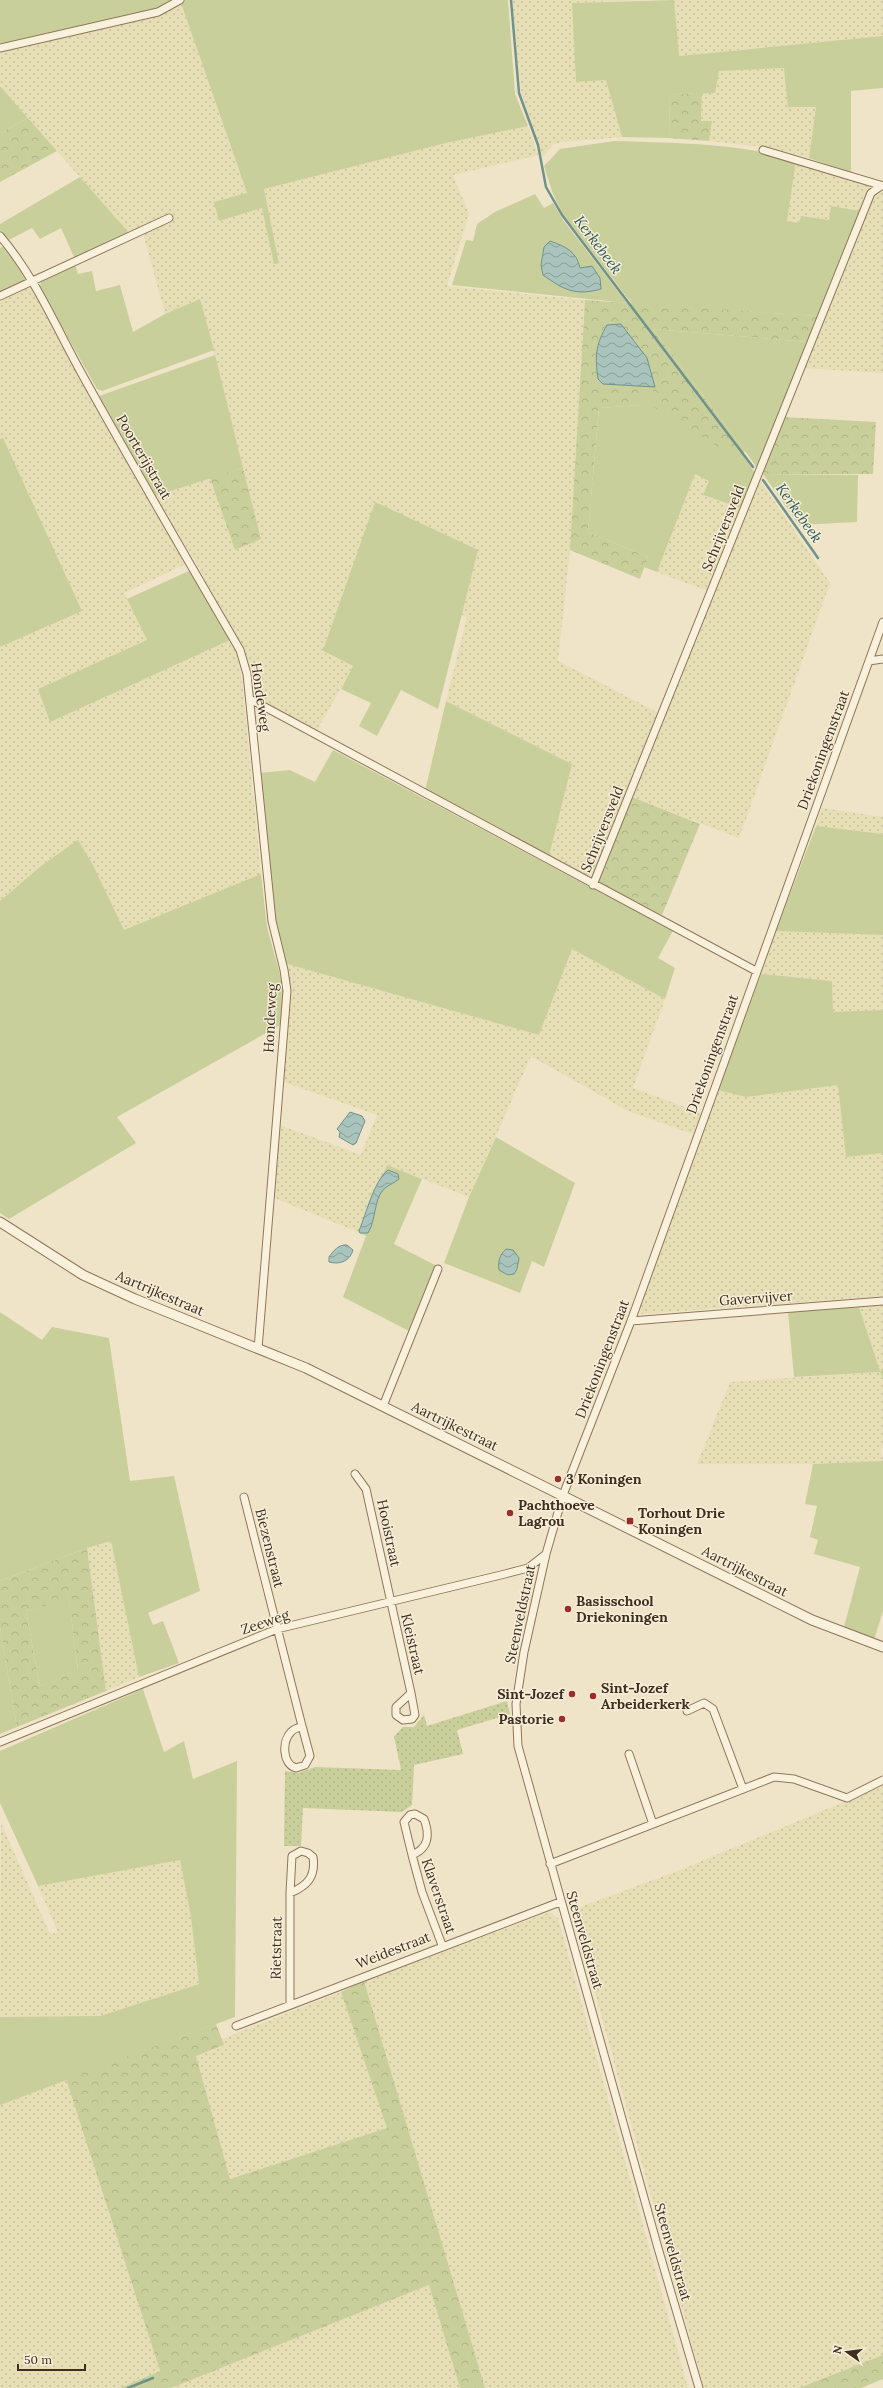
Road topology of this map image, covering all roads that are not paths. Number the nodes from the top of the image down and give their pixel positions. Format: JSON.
{"nodes":[{"id":1,"x":180,"y":0,"type":"edge"},
{"id":2,"x":0,"y":48,"type":"edge"},
{"id":3,"x":763,"y":150,"type":"dead end"},
{"id":4,"x":882,"y":186,"type":"edge"},
{"id":5,"x":169,"y":218,"type":"dead end"},
{"id":6,"x":0,"y":236,"type":"edge"},
{"id":7,"x":33,"y":280,"type":"junction"},
{"id":8,"x":0,"y":296,"type":"edge"},
{"id":9,"x":883,"y":622,"type":"edge"},
{"id":10,"x":237,"y":645,"type":"joint"},
{"id":11,"x":883,"y":659,"type":"edge"},
{"id":12,"x":869,"y":661,"type":"junction"},
{"id":13,"x":250,"y":699,"type":"junction"},
{"id":14,"x":593,"y":885,"type":"junction"},
{"id":15,"x":756,"y":971,"type":"junction"},
{"id":16,"x":0,"y":1222,"type":"edge"},
{"id":17,"x":438,"y":1269,"type":"dead end"},
{"id":18,"x":883,"y":1301,"type":"edge"},
{"id":19,"x":630,"y":1321,"type":"junction"},
{"id":20,"x":258,"y":1349,"type":"junction"},
{"id":21,"x":382,"y":1406,"type":"junction"},
{"id":22,"x":355,"y":1474,"type":"dead end"},
{"id":23,"x":563,"y":1495,"type":"junction"},
{"id":24,"x":244,"y":1497,"type":"dead end"},
{"id":25,"x":546,"y":1554,"type":"junction"},
{"id":26,"x":390,"y":1601,"type":"junction"},
{"id":27,"x":277,"y":1629,"type":"junction"},
{"id":28,"x":883,"y":1647,"type":"edge"},
{"id":29,"x":411,"y":1693,"type":"dead end"},
{"id":30,"x":687,"y":1711,"type":"dead end"},
{"id":31,"x":302,"y":1726,"type":"junction"},
{"id":32,"x":0,"y":1742,"type":"edge"},
{"id":33,"x":629,"y":1754,"type":"dead end"},
{"id":34,"x":883,"y":1780,"type":"edge"},
{"id":35,"x":743,"y":1789,"type":"junction"},
{"id":36,"x":653,"y":1824,"type":"junction"},
{"id":37,"x":412,"y":1855,"type":"junction"},
{"id":38,"x":550,"y":1864,"type":"junction"},
{"id":39,"x":290,"y":1893,"type":"junction"},
{"id":40,"x":560,"y":1902,"type":"junction"},
{"id":41,"x":442,"y":1945,"type":"junction"},
{"id":42,"x":290,"y":2004,"type":"junction"},
{"id":43,"x":236,"y":2026,"type":"dead end"},
{"id":44,"x":699,"y":2388,"type":"edge"}],
"edges":[{"from":1,"to":2,"type":"street"},
{"from":3,"to":4,"type":"street"},
{"from":4,"to":14,"type":"street","name":"Schrijversveld"},
{"from":5,"to":7,"type":"street"},
{"from":6,"to":7,"type":"street","name":"Poorterijstraat"},
{"from":7,"to":8,"type":"street"},
{"from":7,"to":10,"type":"street","name":"Poorterijstraat"},
{"from":9,"to":12,"type":"street","name":"Driekoningenstraat"},
{"from":10,"to":13,"type":"street","name":"Hondeweg"},
{"from":11,"to":12,"type":"street"},
{"from":12,"to":15,"type":"street","name":"Driekoningenstraat"},
{"from":13,"to":14,"type":"street","name":"Schrijversveld"},
{"from":13,"to":20,"type":"street","name":"Hondeweg"},
{"from":14,"to":15,"type":"street","name":"Schrijversveld"},
{"from":15,"to":19,"type":"street","name":"Driekoningenstraat"},
{"from":16,"to":20,"type":"street","name":"Aartrijkestraat"},
{"from":17,"to":21,"type":"street"},
{"from":18,"to":19,"type":"street","name":"Gavervijver"},
{"from":19,"to":23,"type":"street","name":"Driekoningenstraat"},
{"from":20,"to":21,"type":"street","name":"Aartrijkestraat"},
{"from":21,"to":23,"type":"street","name":"Aartrijkestraat"},
{"from":22,"to":26,"type":"street","name":"Hooistraat"},
{"from":23,"to":25,"type":"street","name":"Steenveldstraat"},
{"from":23,"to":28,"type":"street","name":"Aartrijkestraat"},
{"from":24,"to":27,"type":"street","name":"Biezenstraat"},
{"from":25,"to":26,"type":"street","name":"Zeeweg"},
{"from":25,"to":38,"type":"street","name":"Steenveldstraat"},
{"from":26,"to":27,"type":"street","name":"Zeeweg"},
{"from":26,"to":29,"type":"street","name":"Kleistraat"},
{"from":27,"to":31,"type":"street","name":"Biezenstraat"},
{"from":27,"to":32,"type":"street","name":"Zeeweg"},
{"from":30,"to":35,"type":"street"},
{"from":31,"to":31,"type":"street","name":"Biezenstraat"},
{"from":33,"to":36,"type":"street"},
{"from":34,"to":35,"type":"street"},
{"from":35,"to":36,"type":"street"},
{"from":36,"to":38,"type":"street"},
{"from":37,"to":37,"type":"street","name":"Klaverstraat"},
{"from":37,"to":41,"type":"street","name":"Klaverstraat"},
{"from":38,"to":40,"type":"street","name":"Steenveldstraat"},
{"from":39,"to":39,"type":"street","name":"Rietstraat"},
{"from":39,"to":42,"type":"street","name":"Rietstraat"},
{"from":40,"to":41,"type":"street","name":"Weidestraat"},
{"from":40,"to":44,"type":"street","name":"Steenveldstraat"},
{"from":41,"to":42,"type":"street","name":"Weidestraat"},
{"from":42,"to":43,"type":"street","name":"Weidestraat"}]}
